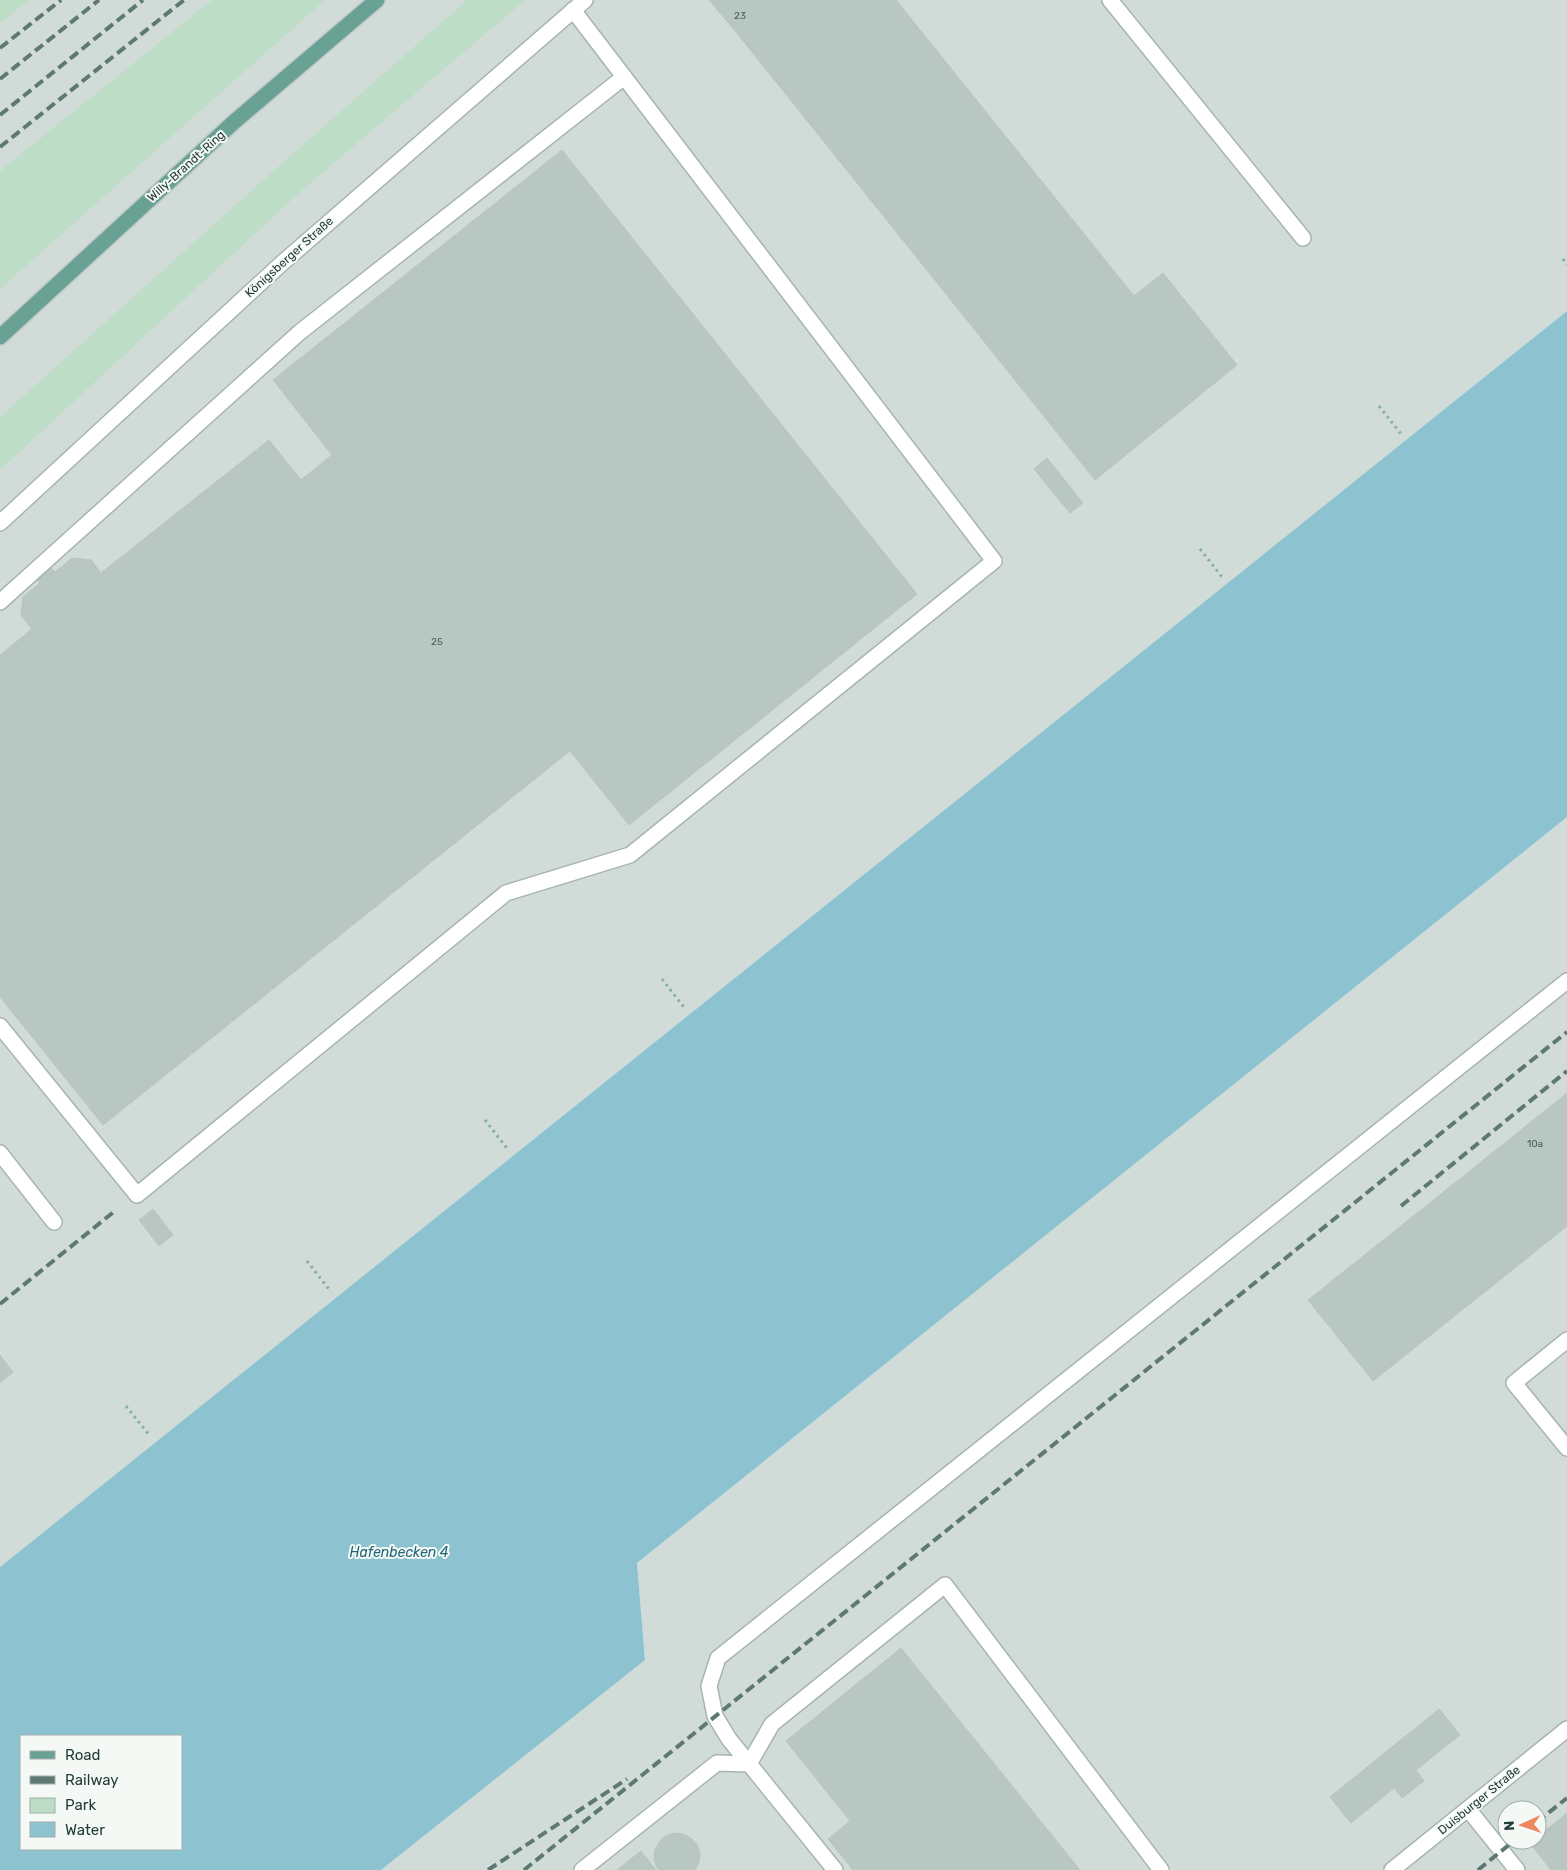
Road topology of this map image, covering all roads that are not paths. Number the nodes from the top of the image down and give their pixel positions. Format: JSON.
{"nodes":[{"id":1,"x":377,"y":0,"type":"edge"},
{"id":2,"x":585,"y":0,"type":"edge"},
{"id":3,"x":1110,"y":0,"type":"edge"},
{"id":4,"x":573,"y":10,"type":"junction"},
{"id":5,"x":624,"y":77,"type":"junction"},
{"id":6,"x":1303,"y":238,"type":"dead end"},
{"id":7,"x":0,"y":337,"type":"edge"},
{"id":8,"x":0,"y":523,"type":"edge"},
{"id":9,"x":0,"y":602,"type":"edge"},
{"id":10,"x":1567,"y":982,"type":"edge"},
{"id":11,"x":0,"y":1026,"type":"edge"},
{"id":12,"x":0,"y":1153,"type":"edge"},
{"id":13,"x":54,"y":1222,"type":"dead end"},
{"id":14,"x":1567,"y":1340,"type":"edge"},
{"id":15,"x":1567,"y":1448,"type":"edge"},
{"id":16,"x":1567,"y":1729,"type":"edge"},
{"id":17,"x":749,"y":1764,"type":"junction"},
{"id":18,"x":1468,"y":1809,"type":"junction"},
{"id":19,"x":582,"y":1870,"type":"edge"},
{"id":20,"x":835,"y":1870,"type":"edge"},
{"id":21,"x":1161,"y":1870,"type":"edge"},
{"id":22,"x":1392,"y":1870,"type":"edge"},
{"id":23,"x":1517,"y":1870,"type":"edge"}],
"edges":[{"from":1,"to":7,"type":"main road","name":"Willy-Brandt-Ring"},
{"from":2,"to":4,"type":"street","name":"Königsberger Straße"},
{"from":3,"to":6,"type":"street"},
{"from":4,"to":5,"type":"street"},
{"from":4,"to":8,"type":"street","name":"Königsberger Straße"},
{"from":5,"to":9,"type":"street"},
{"from":5,"to":11,"type":"street"},
{"from":10,"to":17,"type":"street"},
{"from":12,"to":13,"type":"street"},
{"from":14,"to":15,"type":"street"},
{"from":16,"to":18,"type":"street","name":"Duisburger Straße"},
{"from":17,"to":19,"type":"street"},
{"from":17,"to":20,"type":"street"},
{"from":17,"to":21,"type":"street"},
{"from":18,"to":22,"type":"street","name":"Duisburger Straße"},
{"from":18,"to":23,"type":"street"}]}
